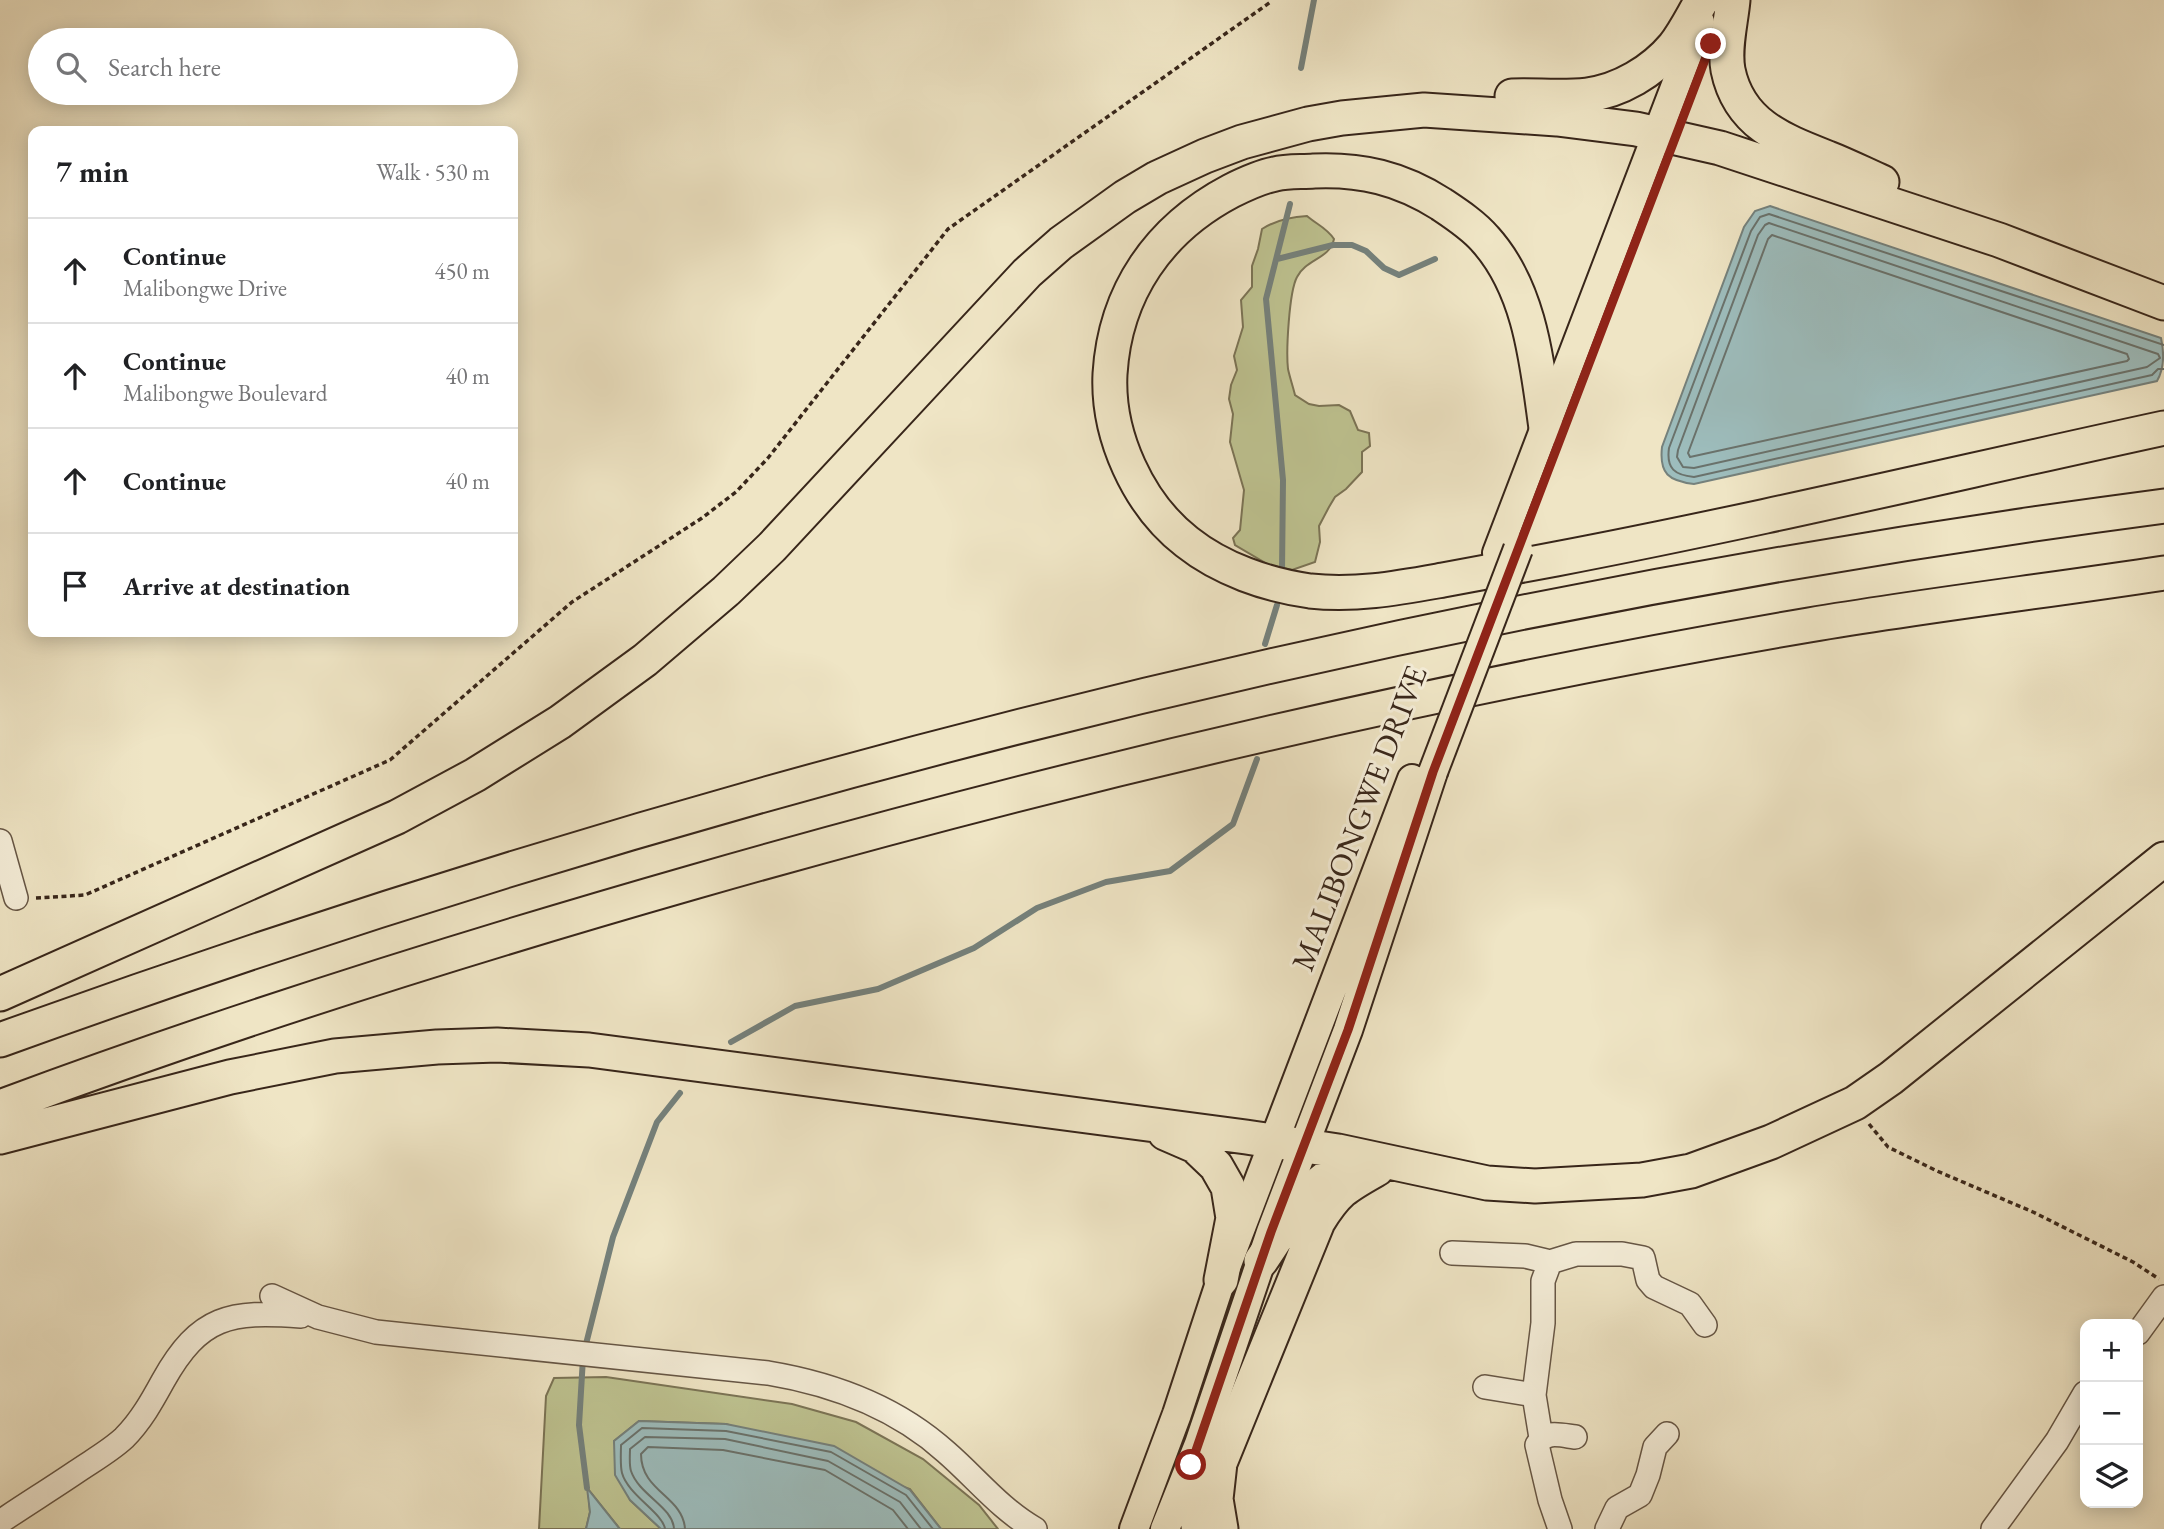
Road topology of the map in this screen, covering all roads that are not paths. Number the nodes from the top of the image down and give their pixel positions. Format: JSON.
{"nodes":[{"id":1,"x":1703,"y":0,"type":"edge"},
{"id":2,"x":1708,"y":0,"type":"edge"},
{"id":3,"x":1728,"y":0,"type":"edge"},
{"id":4,"x":1733,"y":0,"type":"edge"},
{"id":5,"x":1424,"y":110,"type":"junction"},
{"id":6,"x":1665,"y":137,"type":"junction"},
{"id":7,"x":1999,"y":240,"type":"junction"},
{"id":8,"x":2164,"y":303,"type":"edge"},
{"id":9,"x":1546,"y":428,"type":"junction"},
{"id":10,"x":2164,"y":428,"type":"edge"},
{"id":11,"x":2164,"y":506,"type":"edge"},
{"id":12,"x":1508,"y":551,"type":"junction"},
{"id":13,"x":2164,"y":573,"type":"edge"},
{"id":14,"x":0,"y":841,"type":"edge"},
{"id":15,"x":2164,"y":859,"type":"edge"},
{"id":16,"x":16,"y":898,"type":"road end"},
{"id":17,"x":0,"y":995,"type":"edge"},
{"id":18,"x":0,"y":1040,"type":"edge"},
{"id":19,"x":0,"y":1107,"type":"edge"},
{"id":20,"x":1143,"y":1123,"type":"junction"},
{"id":21,"x":0,"y":1137,"type":"edge"},
{"id":22,"x":1288,"y":1143,"type":"junction"},
{"id":23,"x":1377,"y":1169,"type":"junction"},
{"id":24,"x":1425,"y":1172,"type":"junction"},
{"id":25,"x":1452,"y":1253,"type":"dead end"},
{"id":26,"x":1261,"y":1261,"type":"junction"},
{"id":27,"x":1550,"y":1262,"type":"junction"},
{"id":28,"x":1221,"y":1280,"type":"junction"},
{"id":29,"x":272,"y":1296,"type":"dead end"},
{"id":30,"x":2164,"y":1297,"type":"edge"},
{"id":31,"x":318,"y":1317,"type":"junction"},
{"id":32,"x":1705,"y":1325,"type":"dead end"},
{"id":33,"x":2143,"y":1326,"type":"edge"},
{"id":34,"x":1485,"y":1387,"type":"dead end"},
{"id":35,"x":1535,"y":1395,"type":"junction"},
{"id":36,"x":2080,"y":1402,"type":"edge"},
{"id":37,"x":1667,"y":1434,"type":"dead end"},
{"id":38,"x":1575,"y":1437,"type":"dead end"},
{"id":39,"x":1541,"y":1438,"type":"junction"},
{"id":40,"x":1199,"y":1444,"type":"junction"},
{"id":41,"x":0,"y":1522,"type":"edge"},
{"id":42,"x":2005,"y":1523,"type":"edge"},
{"id":43,"x":1035,"y":1529,"type":"edge"},
{"id":44,"x":1134,"y":1529,"type":"edge"},
{"id":45,"x":1165,"y":1529,"type":"edge"},
{"id":46,"x":1196,"y":1529,"type":"edge"},
{"id":47,"x":1221,"y":1529,"type":"edge"},
{"id":48,"x":1560,"y":1529,"type":"edge"},
{"id":49,"x":1607,"y":1529,"type":"edge"}],
"edges":[{"from":1,"to":5,"type":"highway"},
{"from":2,"to":6,"type":"main road"},
{"from":3,"to":6,"type":"main road"},
{"from":4,"to":7,"type":"highway"},
{"from":5,"to":6,"type":"highway"},
{"from":5,"to":17,"type":"highway"},
{"from":6,"to":7,"type":"highway"},
{"from":6,"to":9,"type":"main road","name":"MALIBONGWE DRIVE"},
{"from":6,"to":12,"type":"main road","name":"MALIBONGWE DRIVE"},
{"from":7,"to":8,"type":"highway"},
{"from":9,"to":10,"type":"highway"},
{"from":9,"to":12,"type":"main road","name":"MALIBONGWE DRIVE"},
{"from":11,"to":18,"type":"highway"},
{"from":12,"to":22,"type":"main road","name":"MALIBONGWE DRIVE"},
{"from":13,"to":19,"type":"highway"},
{"from":14,"to":16,"type":"street"},
{"from":15,"to":24,"type":"highway"},
{"from":20,"to":21,"type":"highway"},
{"from":20,"to":22,"type":"highway"},
{"from":20,"to":28,"type":"highway"},
{"from":22,"to":24,"type":"highway"},
{"from":22,"to":26,"type":"main road","name":"MALIBONGWE DRIVE"},
{"from":22,"to":28,"type":"main road","name":"MALIBONGWE DRIVE"},
{"from":23,"to":24,"type":"highway"},
{"from":23,"to":26,"type":"highway"},
{"from":23,"to":47,"type":"highway"},
{"from":25,"to":27,"type":"street"},
{"from":26,"to":40,"type":"main road","name":"MALIBONGWE DRIVE"},
{"from":27,"to":32,"type":"street"},
{"from":27,"to":35,"type":"street"},
{"from":28,"to":44,"type":"main road","name":"MALIBONGWE DRIVE"},
{"from":29,"to":31,"type":"street"},
{"from":30,"to":33,"type":"street"},
{"from":31,"to":41,"type":"street"},
{"from":31,"to":43,"type":"street"},
{"from":34,"to":35,"type":"street"},
{"from":35,"to":39,"type":"street"},
{"from":36,"to":42,"type":"street"},
{"from":37,"to":49,"type":"street"},
{"from":38,"to":39,"type":"street"},
{"from":39,"to":48,"type":"street"},
{"from":40,"to":45,"type":"main road","name":"MALIBONGWE DRIVE"},
{"from":40,"to":46,"type":"main road"}]}
